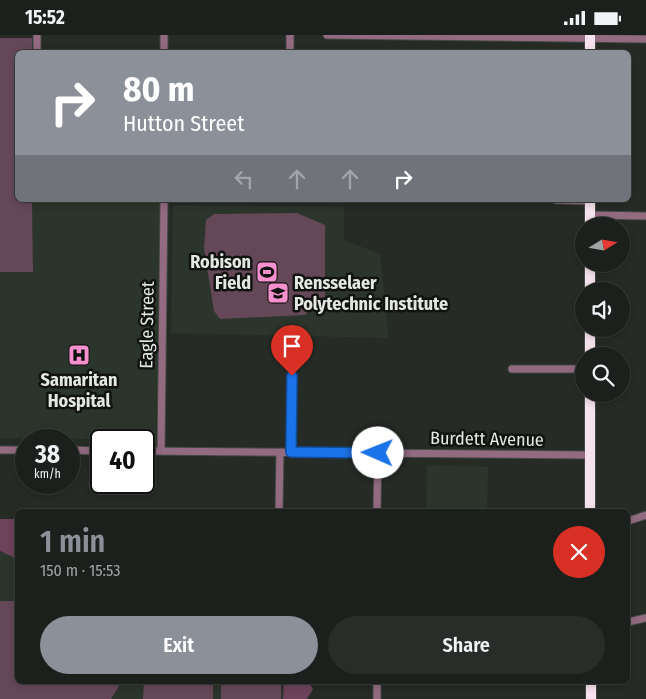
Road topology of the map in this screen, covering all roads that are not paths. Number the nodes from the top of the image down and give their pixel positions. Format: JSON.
{"nodes":[{"id":1,"x":37,"y":35,"type":"edge"},
{"id":2,"x":164,"y":35,"type":"edge"},
{"id":3,"x":290,"y":35,"type":"edge"},
{"id":4,"x":327,"y":35,"type":"edge"},
{"id":5,"x":590,"y":37,"type":"edge"},
{"id":6,"x":646,"y":39,"type":"edge"},
{"id":7,"x":37,"y":50,"type":"edge"},
{"id":8,"x":164,"y":50,"type":"edge"},
{"id":9,"x":290,"y":50,"type":"edge"},
{"id":10,"x":590,"y":50,"type":"edge"},
{"id":11,"x":164,"y":202,"type":"edge"},
{"id":12,"x":590,"y":202,"type":"edge"},
{"id":13,"x":590,"y":215,"type":"joint"},
{"id":14,"x":646,"y":215,"type":"edge"},
{"id":15,"x":512,"y":369,"type":"dead end"},
{"id":16,"x":575,"y":369,"type":"edge"},
{"id":17,"x":292,"y":376,"type":"dead end"},
{"id":18,"x":590,"y":402,"type":"edge"},
{"id":19,"x":0,"y":450,"type":"edge"},
{"id":20,"x":15,"y":450,"type":"edge"},
{"id":21,"x":155,"y":451,"type":"edge"},
{"id":22,"x":161,"y":451,"type":"junction"},
{"id":23,"x":280,"y":452,"type":"junction"},
{"id":24,"x":291,"y":452,"type":"junction"},
{"id":25,"x":378,"y":453,"type":"junction"},
{"id":26,"x":589,"y":455,"type":"junction"},
{"id":27,"x":279,"y":509,"type":"edge"},
{"id":28,"x":377,"y":509,"type":"edge"},
{"id":29,"x":590,"y":509,"type":"edge"},
{"id":30,"x":646,"y":515,"type":"edge"},
{"id":31,"x":630,"y":520,"type":"edge"},
{"id":32,"x":646,"y":618,"type":"edge"},
{"id":33,"x":630,"y":622,"type":"edge"},
{"id":34,"x":377,"y":684,"type":"edge"},
{"id":35,"x":591,"y":684,"type":"edge"},
{"id":36,"x":377,"y":699,"type":"edge"},
{"id":37,"x":591,"y":699,"type":"edge"}],
"edges":[{"from":1,"to":7,"type":"street"},
{"from":2,"to":8,"type":"street"},
{"from":3,"to":9,"type":"street"},
{"from":4,"to":5,"type":"street"},
{"from":5,"to":6,"type":"street"},
{"from":5,"to":10,"type":"highway"},
{"from":11,"to":22,"type":"street","name":"Eagle Street"},
{"from":12,"to":13,"type":"highway"},
{"from":13,"to":14,"type":"street"},
{"from":15,"to":16,"type":"street"},
{"from":17,"to":24,"type":"street"},
{"from":18,"to":26,"type":"highway"},
{"from":19,"to":20,"type":"street"},
{"from":21,"to":22,"type":"street","name":"Burdett Avenue"},
{"from":22,"to":23,"type":"street","name":"Burdett Avenue"},
{"from":23,"to":24,"type":"street","name":"Burdett Avenue"},
{"from":23,"to":27,"type":"street"},
{"from":24,"to":25,"type":"street","name":"Burdett Avenue"},
{"from":25,"to":26,"type":"street","name":"Burdett Avenue"},
{"from":25,"to":28,"type":"street"},
{"from":26,"to":29,"type":"highway"},
{"from":30,"to":31,"type":"street"},
{"from":32,"to":33,"type":"street"},
{"from":34,"to":36,"type":"street"},
{"from":35,"to":37,"type":"highway"}]}
